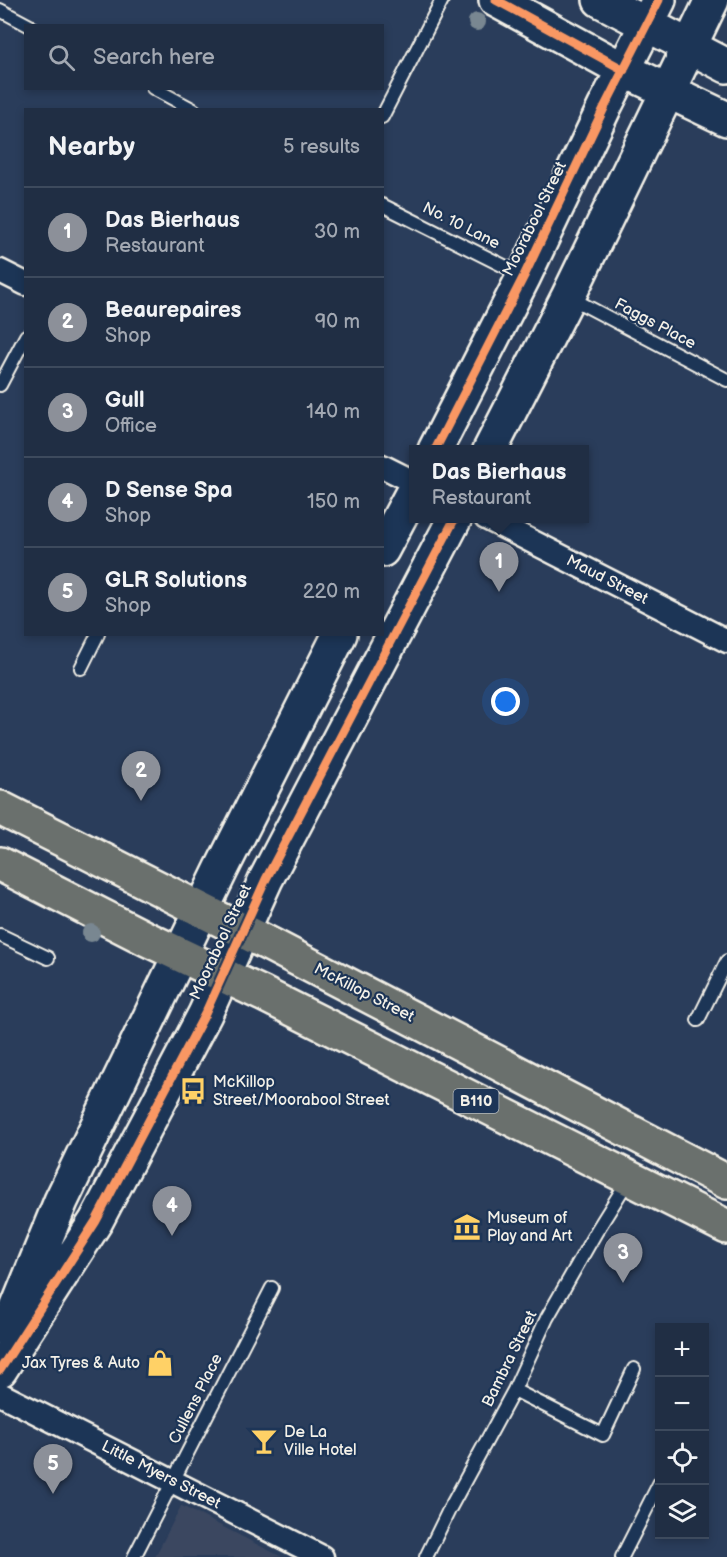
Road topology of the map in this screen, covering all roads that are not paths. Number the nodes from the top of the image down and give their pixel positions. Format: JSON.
{"nodes":[{"id":1,"x":442,"y":0,"type":"edge"},
{"id":2,"x":496,"y":0,"type":"edge"},
{"id":3,"x":600,"y":0,"type":"edge"},
{"id":4,"x":712,"y":0,"type":"edge"},
{"id":5,"x":0,"y":10,"type":"edge"},
{"id":6,"x":653,"y":12,"type":"edge"},
{"id":7,"x":26,"y":24,"type":"edge"},
{"id":8,"x":690,"y":48,"type":"junction"},
{"id":9,"x":727,"y":66,"type":"edge"},
{"id":10,"x":624,"y":70,"type":"junction"},
{"id":11,"x":157,"y":90,"type":"edge"},
{"id":12,"x":668,"y":91,"type":"junction"},
{"id":13,"x":190,"y":108,"type":"edge"},
{"id":14,"x":384,"y":113,"type":"edge"},
{"id":15,"x":727,"y":119,"type":"edge"},
{"id":16,"x":384,"y":206,"type":"edge"},
{"id":17,"x":0,"y":271,"type":"edge"},
{"id":18,"x":524,"y":276,"type":"junction"},
{"id":19,"x":24,"y":283,"type":"edge"},
{"id":20,"x":568,"y":297,"type":"junction"},
{"id":21,"x":24,"y":340,"type":"edge"},
{"id":22,"x":726,"y":378,"type":"edge"},
{"id":23,"x":0,"y":386,"type":"edge"},
{"id":24,"x":438,"y":445,"type":"edge"},
{"id":25,"x":493,"y":445,"type":"edge"},
{"id":26,"x":384,"y":467,"type":"edge"},
{"id":27,"x":409,"y":480,"type":"edge"},
{"id":28,"x":409,"y":499,"type":"edge"},
{"id":29,"x":453,"y":523,"type":"edge"},
{"id":30,"x":494,"y":523,"type":"edge"},
{"id":31,"x":384,"y":546,"type":"edge"},
{"id":32,"x":97,"y":636,"type":"edge"},
{"id":33,"x":339,"y":636,"type":"edge"},
{"id":34,"x":727,"y":641,"type":"edge"},
{"id":35,"x":81,"y":668,"type":"dead end"},
{"id":36,"x":0,"y":808,"type":"edge"},
{"id":37,"x":0,"y":864,"type":"edge"},
{"id":38,"x":202,"y":910,"type":"junction"},
{"id":39,"x":243,"y":931,"type":"junction"},
{"id":40,"x":0,"y":935,"type":"edge"},
{"id":41,"x":180,"y":956,"type":"junction"},
{"id":42,"x":48,"y":958,"type":"dead end"},
{"id":43,"x":727,"y":961,"type":"edge"},
{"id":44,"x":223,"y":976,"type":"junction"},
{"id":45,"x":698,"y":1020,"type":"dead end"},
{"id":46,"x":630,"y":1178,"type":"junction"},
{"id":47,"x":727,"y":1182,"type":"edge"},
{"id":48,"x":727,"y":1227,"type":"edge"},
{"id":49,"x":272,"y":1288,"type":"dead end"},
{"id":50,"x":0,"y":1350,"type":"edge"},
{"id":51,"x":634,"y":1369,"type":"dead end"},
{"id":52,"x":0,"y":1370,"type":"edge"},
{"id":53,"x":514,"y":1390,"type":"junction"},
{"id":54,"x":0,"y":1394,"type":"edge"},
{"id":55,"x":172,"y":1481,"type":"junction"},
{"id":56,"x":658,"y":1485,"type":"edge"},
{"id":57,"x":134,"y":1557,"type":"edge"},
{"id":58,"x":322,"y":1557,"type":"edge"},
{"id":59,"x":426,"y":1557,"type":"edge"},
{"id":60,"x":622,"y":1557,"type":"edge"}],
"edges":[{"from":1,"to":14,"type":"lane"},
{"from":2,"to":10,"type":"street"},
{"from":3,"to":6,"type":"street"},
{"from":4,"to":8,"type":"street"},
{"from":5,"to":7,"type":"lane"},
{"from":6,"to":8,"type":"street"},
{"from":6,"to":10,"type":"street","name":"Moorabool Street"},
{"from":8,"to":9,"type":"street"},
{"from":8,"to":12,"type":"street"},
{"from":10,"to":12,"type":"street"},
{"from":10,"to":18,"type":"street","name":"Moorabool Street"},
{"from":11,"to":13,"type":"lane"},
{"from":12,"to":15,"type":"street"},
{"from":12,"to":20,"type":"street"},
{"from":16,"to":18,"type":"lane","name":"No. 10 Lane"},
{"from":17,"to":19,"type":"street"},
{"from":18,"to":24,"type":"street","name":"Moorabool Street"},
{"from":20,"to":22,"type":"lane","name":"Faggs Place"},
{"from":20,"to":25,"type":"street"},
{"from":21,"to":23,"type":"lane"},
{"from":26,"to":27,"type":"street"},
{"from":28,"to":31,"type":"street"},
{"from":29,"to":39,"type":"street","name":"Moorabool Street"},
{"from":30,"to":34,"type":"street","name":"Maud Street"},
{"from":32,"to":35,"type":"lane"},
{"from":33,"to":38,"type":"street","name":"Moorabool Street"},
{"from":36,"to":38,"type":"highway","name":"McKillop Street","number":"B110"},
{"from":37,"to":41,"type":"highway","number":"B110"},
{"from":38,"to":39,"type":"highway","name":"McKillop Street","number":"B110"},
{"from":38,"to":41,"type":"street","name":"Moorabool Street"},
{"from":39,"to":44,"type":"street","name":"Moorabool Street"},
{"from":39,"to":47,"type":"highway","name":"McKillop Street","number":"B110"},
{"from":40,"to":42,"type":"lane"},
{"from":41,"to":44,"type":"highway","number":"B110"},
{"from":41,"to":50,"type":"street","name":"Moorabool Street"},
{"from":43,"to":45,"type":"lane"},
{"from":44,"to":46,"type":"highway","number":"B110"},
{"from":44,"to":52,"type":"street","name":"Moorabool Street"},
{"from":46,"to":48,"type":"highway","number":"B110"},
{"from":46,"to":53,"type":"lane","name":"Bambra Street"},
{"from":49,"to":55,"type":"lane","name":"Cullens Place"},
{"from":51,"to":53,"type":"lane"},
{"from":53,"to":59,"type":"lane","name":"Bambra Street"},
{"from":54,"to":55,"type":"street","name":"Little Myers Street"},
{"from":55,"to":57,"type":"lane","name":"Cullens Place"},
{"from":55,"to":58,"type":"street","name":"Little Myers Street"},
{"from":56,"to":60,"type":"lane"}]}
